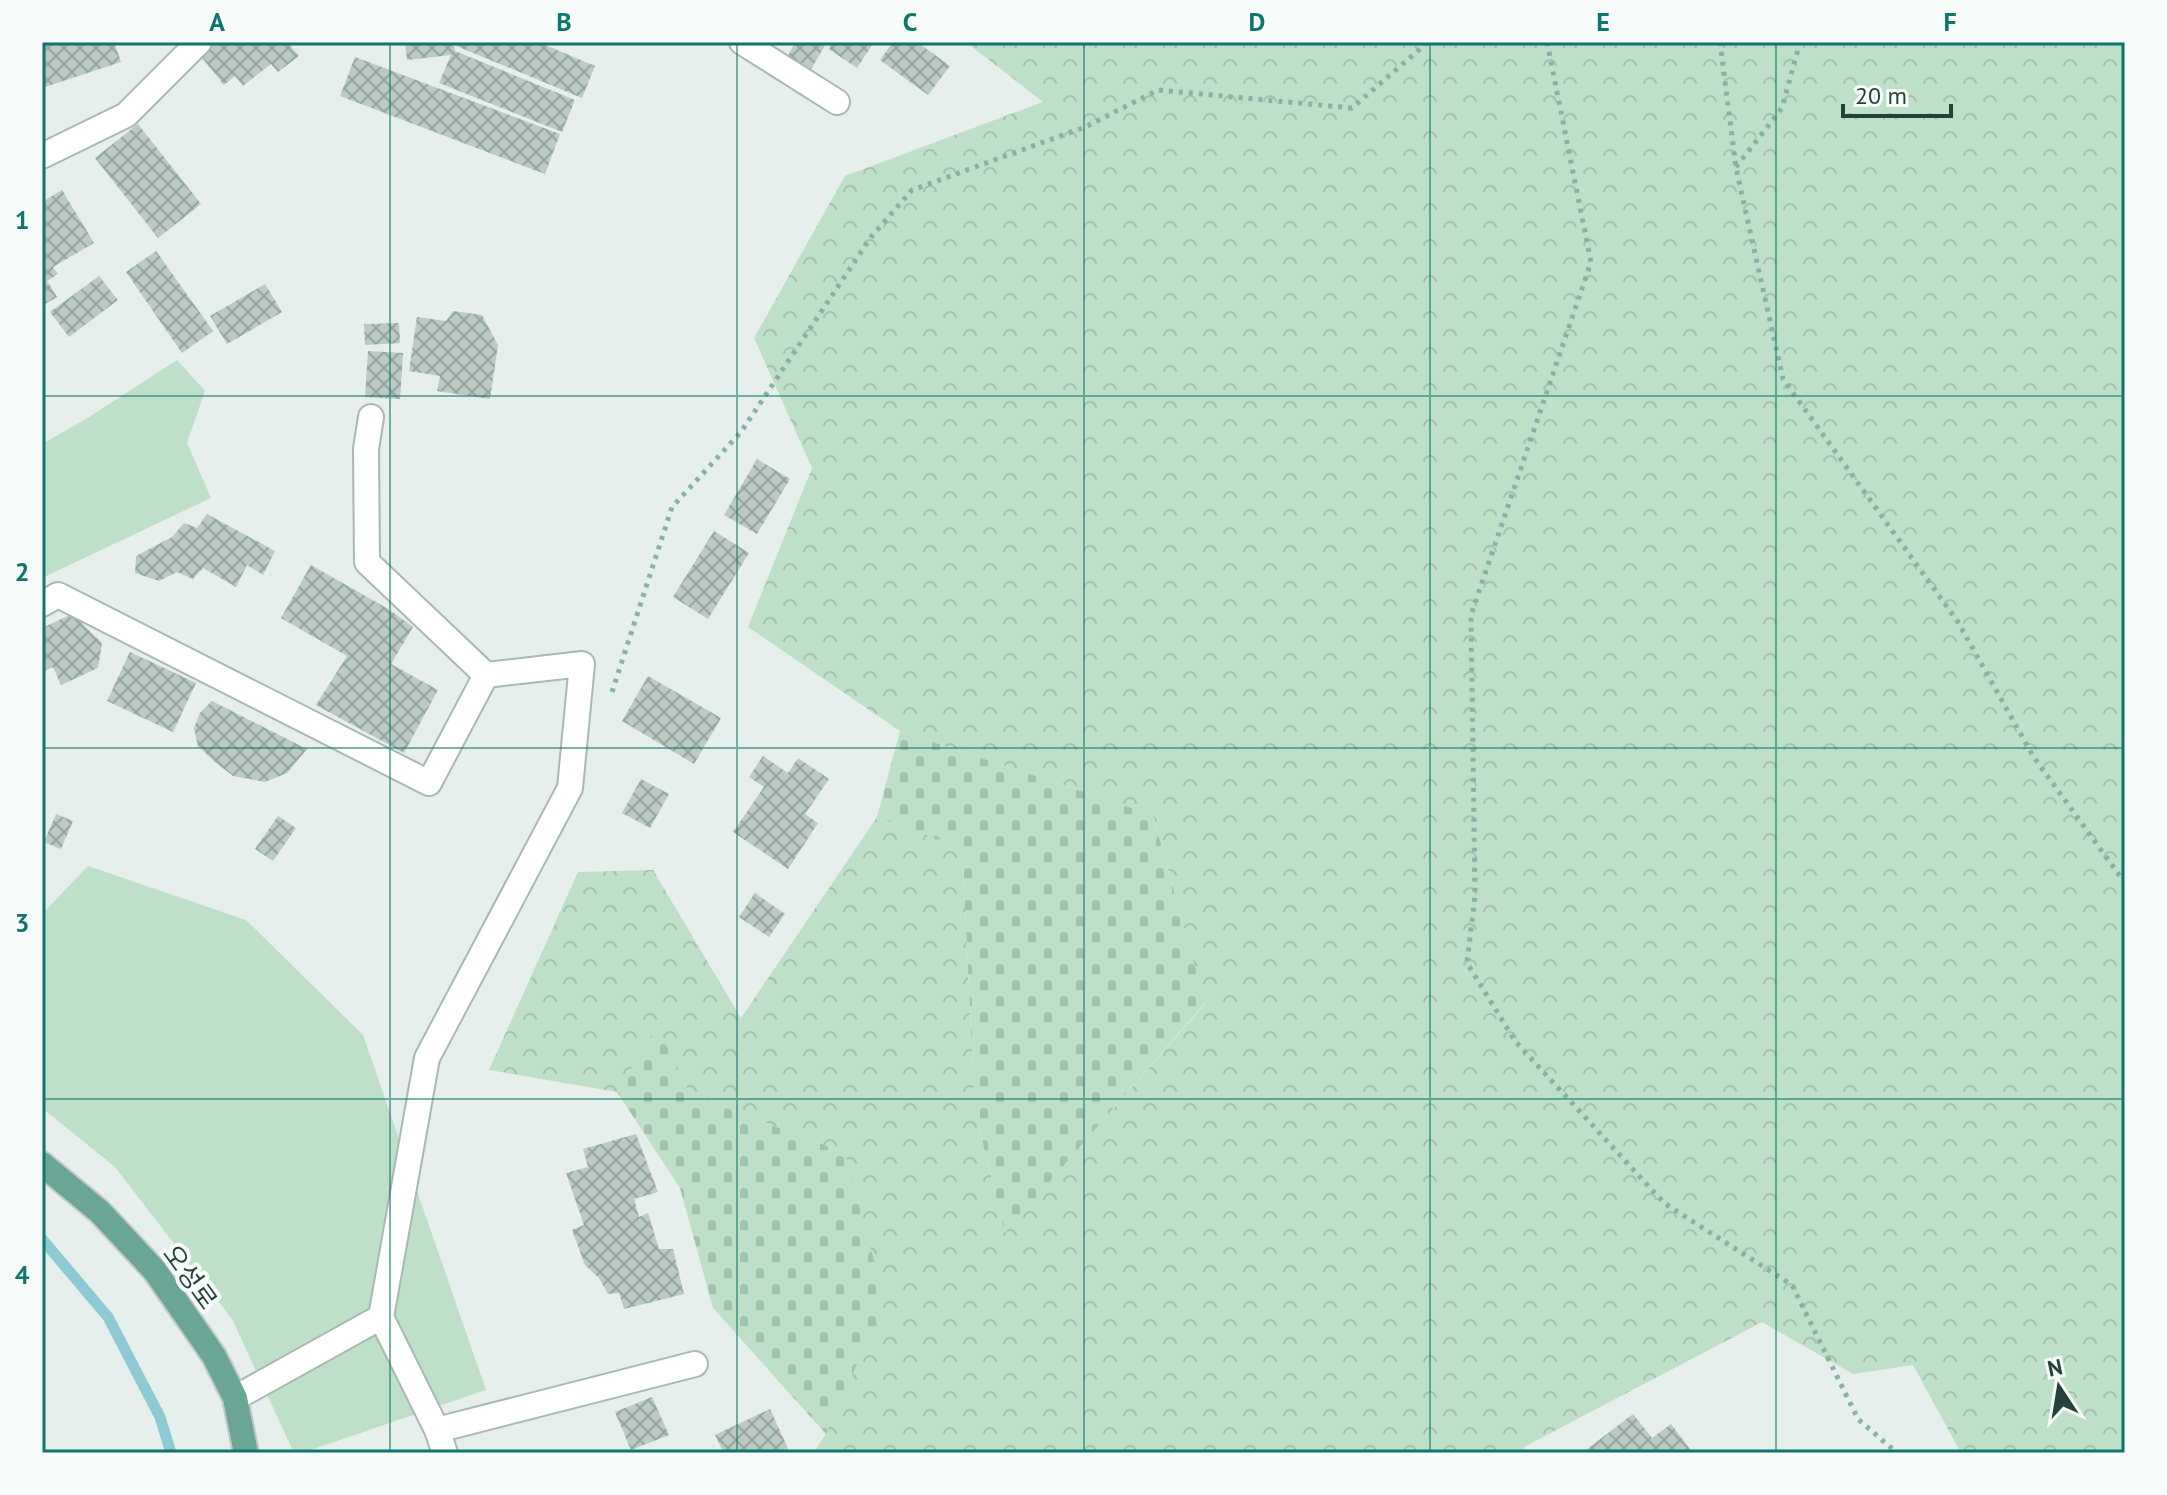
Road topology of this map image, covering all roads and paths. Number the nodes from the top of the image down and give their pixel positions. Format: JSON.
{"nodes":[{"id":1,"x":199,"y":42,"type":"edge"},
{"id":2,"x":742,"y":42,"type":"edge"},
{"id":3,"x":1428,"y":42,"type":"edge"},
{"id":4,"x":1547,"y":42,"type":"edge"},
{"id":5,"x":1720,"y":42,"type":"edge"},
{"id":6,"x":1800,"y":42,"type":"edge"},
{"id":7,"x":837,"y":102,"type":"dead end"},
{"id":8,"x":42,"y":156,"type":"edge"},
{"id":9,"x":1736,"y":168,"type":"junction"},
{"id":10,"x":371,"y":417,"type":"dead end"},
{"id":11,"x":42,"y":604,"type":"edge"},
{"id":12,"x":486,"y":675,"type":"junction"},
{"id":13,"x":612,"y":692,"type":"dead end"},
{"id":14,"x":2125,"y":883,"type":"edge"},
{"id":15,"x":42,"y":1164,"type":"edge"},
{"id":16,"x":381,"y":1317,"type":"junction"},
{"id":17,"x":695,"y":1364,"type":"dead end"},
{"id":18,"x":235,"y":1398,"type":"junction"},
{"id":19,"x":437,"y":1430,"type":"junction"},
{"id":20,"x":246,"y":1453,"type":"edge"},
{"id":21,"x":445,"y":1453,"type":"edge"},
{"id":22,"x":1897,"y":1453,"type":"edge"}],
"edges":[{"from":1,"to":8,"type":"street"},
{"from":2,"to":7,"type":"street"},
{"from":3,"to":13,"type":"path"},
{"from":4,"to":22,"type":"path"},
{"from":5,"to":9,"type":"path"},
{"from":6,"to":9,"type":"path"},
{"from":9,"to":14,"type":"path"},
{"from":10,"to":12,"type":"street"},
{"from":11,"to":12,"type":"street"},
{"from":12,"to":16,"type":"street"},
{"from":15,"to":18,"type":"main road","name":"오성로"},
{"from":16,"to":18,"type":"street"},
{"from":16,"to":19,"type":"street"},
{"from":17,"to":19,"type":"street"},
{"from":18,"to":20,"type":"main road","name":"오성로"},
{"from":19,"to":21,"type":"street"}]}
